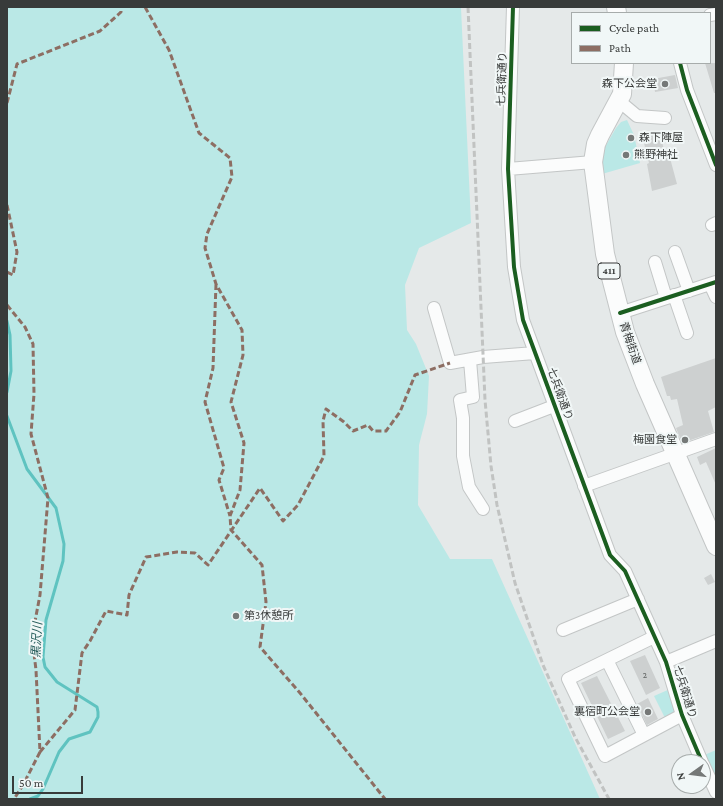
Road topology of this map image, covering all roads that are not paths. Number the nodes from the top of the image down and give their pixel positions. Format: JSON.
{"nodes":[{"id":1,"x":514,"y":7,"type":"edge"},
{"id":2,"x":624,"y":64,"type":"edge"},
{"id":3,"x":680,"y":64,"type":"edge"},
{"id":4,"x":619,"y":102,"type":"junction"},
{"id":5,"x":665,"y":118,"type":"dead end"},
{"id":6,"x":593,"y":162,"type":"junction"},
{"id":7,"x":716,"y":165,"type":"edge"},
{"id":8,"x":508,"y":169,"type":"junction"},
{"id":9,"x":675,"y":252,"type":"dead end"},
{"id":10,"x":655,"y":262,"type":"dead end"},
{"id":11,"x":713,"y":283,"type":"edge"},
{"id":12,"x":689,"y":291,"type":"junction"},
{"id":13,"x":670,"y":297,"type":"junction"},
{"id":14,"x":716,"y":297,"type":"edge"},
{"id":15,"x":434,"y":308,"type":"dead end"},
{"id":16,"x":620,"y":313,"type":"junction"},
{"id":17,"x":687,"y":333,"type":"dead end"},
{"id":18,"x":535,"y":353,"type":"junction"},
{"id":19,"x":470,"y":360,"type":"junction"},
{"id":20,"x":554,"y":406,"type":"junction"},
{"id":21,"x":515,"y":421,"type":"dead end"},
{"id":22,"x":716,"y":439,"type":"edge"},
{"id":23,"x":676,"y":454,"type":"junction"},
{"id":24,"x":584,"y":486,"type":"junction"},
{"id":25,"x":483,"y":509,"type":"dead end"},
{"id":26,"x":716,"y":546,"type":"edge"},
{"id":27,"x":638,"y":599,"type":"junction"},
{"id":28,"x":563,"y":630,"type":"dead end"},
{"id":29,"x":654,"y":637,"type":"junction"},
{"id":30,"x":716,"y":641,"type":"edge"},
{"id":31,"x":607,"y":660,"type":"junction"},
{"id":32,"x":666,"y":662,"type":"junction"},
{"id":33,"x":682,"y":715,"type":"junction"},
{"id":34,"x":644,"y":736,"type":"junction"},
{"id":35,"x":698,"y":754,"type":"edge"},
{"id":36,"x":711,"y":782,"type":"edge"},
{"id":37,"x":716,"y":792,"type":"edge"}],
"edges":[{"from":1,"to":8,"type":"street","name":"七兵衛通り"},
{"from":2,"to":4,"type":"highway","name":"青梅街道","number":"411"},
{"from":3,"to":7,"type":"street"},
{"from":4,"to":5,"type":"street"},
{"from":4,"to":6,"type":"highway","name":"青梅街道","number":"411"},
{"from":6,"to":8,"type":"street"},
{"from":6,"to":16,"type":"highway","name":"青梅街道","number":"411"},
{"from":8,"to":18,"type":"street","name":"七兵衛通り"},
{"from":9,"to":12,"type":"street"},
{"from":10,"to":13,"type":"street"},
{"from":11,"to":12,"type":"street"},
{"from":11,"to":14,"type":"street"},
{"from":12,"to":13,"type":"street"},
{"from":13,"to":16,"type":"street"},
{"from":13,"to":17,"type":"street"},
{"from":15,"to":19,"type":"street"},
{"from":16,"to":23,"type":"highway","name":"青梅街道","number":"411"},
{"from":18,"to":19,"type":"street"},
{"from":18,"to":20,"type":"street","name":"七兵衛通り"},
{"from":19,"to":25,"type":"street"},
{"from":20,"to":21,"type":"street"},
{"from":20,"to":24,"type":"street","name":"七兵衛通り"},
{"from":22,"to":23,"type":"street"},
{"from":23,"to":24,"type":"street"},
{"from":23,"to":26,"type":"highway","name":"青梅街道","number":"411"},
{"from":24,"to":27,"type":"street","name":"七兵衛通り"},
{"from":27,"to":28,"type":"street"},
{"from":27,"to":29,"type":"street","name":"七兵衛通り"},
{"from":29,"to":31,"type":"street"},
{"from":29,"to":32,"type":"street","name":"七兵衛通り"},
{"from":30,"to":32,"type":"street"},
{"from":31,"to":34,"type":"street"},
{"from":31,"to":34,"type":"street"},
{"from":32,"to":33,"type":"street","name":"七兵衛通り"},
{"from":33,"to":34,"type":"street"},
{"from":33,"to":35,"type":"street","name":"七兵衛通り"},
{"from":36,"to":37,"type":"street","name":"七兵衛通り"}]}
